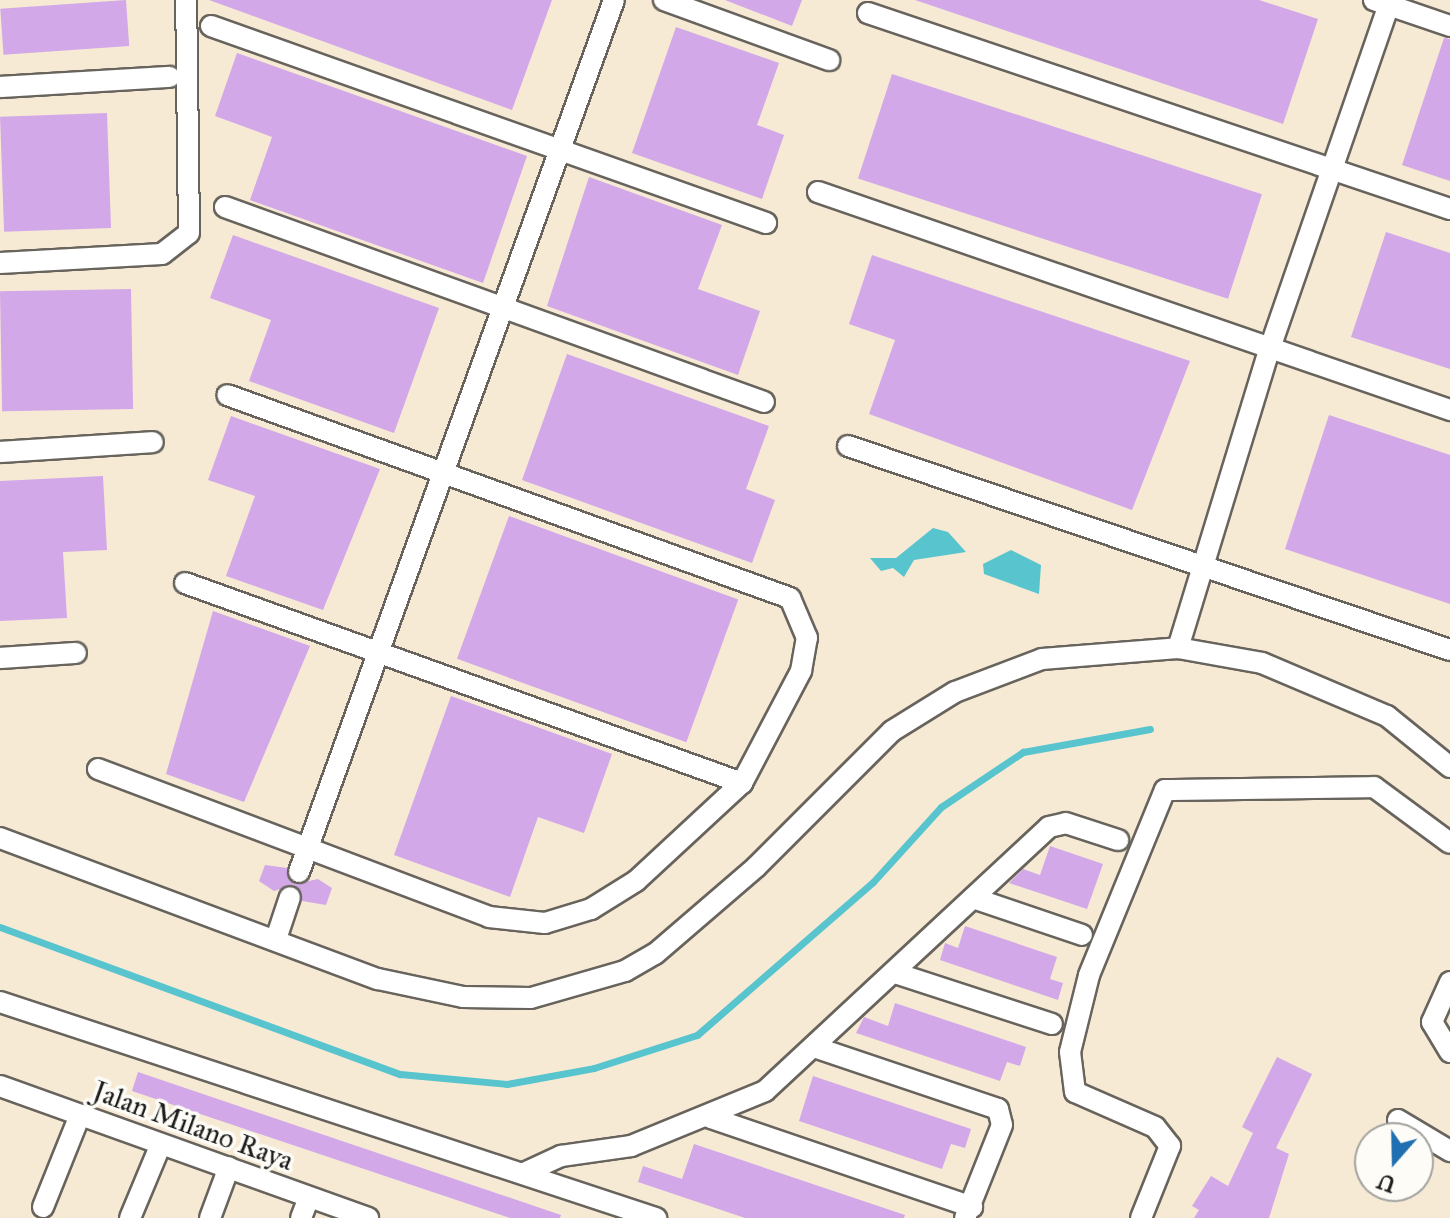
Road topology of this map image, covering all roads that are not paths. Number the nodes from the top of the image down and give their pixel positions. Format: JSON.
{"nodes":[{"id":1,"x":186,"y":0,"type":"edge"},
{"id":2,"x":614,"y":0,"type":"edge"},
{"id":3,"x":664,"y":0,"type":"edge"},
{"id":4,"x":1382,"y":2,"type":"edge"},
{"id":5,"x":868,"y":13,"type":"dead end"},
{"id":6,"x":211,"y":26,"type":"dead end"},
{"id":7,"x":1450,"y":26,"type":"edge"},
{"id":8,"x":829,"y":60,"type":"dead end"},
{"id":9,"x":170,"y":77,"type":"dead end"},
{"id":10,"x":0,"y":87,"type":"edge"},
{"id":11,"x":561,"y":150,"type":"junction"},
{"id":12,"x":1330,"y":165,"type":"junction"},
{"id":13,"x":818,"y":192,"type":"dead end"},
{"id":14,"x":225,"y":207,"type":"dead end"},
{"id":15,"x":1450,"y":209,"type":"edge"},
{"id":16,"x":766,"y":223,"type":"dead end"},
{"id":17,"x":0,"y":263,"type":"edge"},
{"id":18,"x":500,"y":309,"type":"junction"},
{"id":19,"x":1270,"y":348,"type":"junction"},
{"id":20,"x":227,"y":395,"type":"dead end"},
{"id":21,"x":764,"y":402,"type":"dead end"},
{"id":22,"x":1450,"y":410,"type":"edge"},
{"id":23,"x":153,"y":442,"type":"dead end"},
{"id":24,"x":848,"y":446,"type":"dead end"},
{"id":25,"x":0,"y":452,"type":"edge"},
{"id":26,"x":441,"y":473,"type":"junction"},
{"id":27,"x":1203,"y":565,"type":"junction"},
{"id":28,"x":185,"y":583,"type":"dead end"},
{"id":29,"x":1178,"y":648,"type":"junction"},
{"id":30,"x":1450,"y":650,"type":"edge"},
{"id":31,"x":378,"y":652,"type":"junction"},
{"id":32,"x":76,"y":653,"type":"dead end"},
{"id":33,"x":0,"y":658,"type":"edge"},
{"id":34,"x":1450,"y":767,"type":"edge"},
{"id":35,"x":98,"y":769,"type":"dead end"},
{"id":36,"x":742,"y":783,"type":"junction"},
{"id":37,"x":0,"y":838,"type":"edge"},
{"id":38,"x":1118,"y":840,"type":"dead end"},
{"id":39,"x":1450,"y":843,"type":"edge"},
{"id":40,"x":308,"y":846,"type":"junction"},
{"id":41,"x":299,"y":872,"type":"dead end"},
{"id":42,"x":290,"y":897,"type":"dead end"},
{"id":43,"x":973,"y":898,"type":"junction"},
{"id":44,"x":1082,"y":935,"type":"dead end"},
{"id":45,"x":276,"y":939,"type":"junction"},
{"id":46,"x":895,"y":973,"type":"junction"},
{"id":47,"x":1450,"y":982,"type":"edge"},
{"id":48,"x":0,"y":1002,"type":"edge"},
{"id":49,"x":1052,"y":1024,"type":"dead end"},
{"id":50,"x":817,"y":1048,"type":"junction"},
{"id":51,"x":1450,"y":1052,"type":"edge"},
{"id":52,"x":2,"y":1092,"type":"edge"},
{"id":53,"x":80,"y":1115,"type":"junction"},
{"id":54,"x":711,"y":1118,"type":"junction"},
{"id":55,"x":1398,"y":1120,"type":"dead end"},
{"id":56,"x":161,"y":1144,"type":"junction"},
{"id":57,"x":1450,"y":1151,"type":"edge"},
{"id":58,"x":229,"y":1167,"type":"junction"},
{"id":59,"x":524,"y":1173,"type":"junction"},
{"id":60,"x":309,"y":1197,"type":"junction"},
{"id":61,"x":43,"y":1207,"type":"dead end"},
{"id":62,"x":968,"y":1213,"type":"edge"},
{"id":63,"x":130,"y":1218,"type":"edge"},
{"id":64,"x":210,"y":1218,"type":"edge"},
{"id":65,"x":301,"y":1218,"type":"edge"},
{"id":66,"x":368,"y":1218,"type":"edge"},
{"id":67,"x":656,"y":1218,"type":"edge"},
{"id":68,"x":1141,"y":1218,"type":"edge"}],
"edges":[{"from":1,"to":17,"type":"street"},
{"from":2,"to":11,"type":"street"},
{"from":3,"to":8,"type":"street"},
{"from":4,"to":7,"type":"street"},
{"from":4,"to":12,"type":"street"},
{"from":5,"to":12,"type":"street"},
{"from":6,"to":11,"type":"street"},
{"from":9,"to":10,"type":"street"},
{"from":11,"to":16,"type":"street"},
{"from":11,"to":18,"type":"street"},
{"from":12,"to":15,"type":"street"},
{"from":12,"to":19,"type":"street"},
{"from":13,"to":19,"type":"street"},
{"from":14,"to":18,"type":"street"},
{"from":18,"to":21,"type":"street"},
{"from":18,"to":26,"type":"street"},
{"from":19,"to":22,"type":"street"},
{"from":19,"to":27,"type":"street"},
{"from":20,"to":26,"type":"street"},
{"from":23,"to":25,"type":"street"},
{"from":24,"to":27,"type":"street"},
{"from":26,"to":31,"type":"street"},
{"from":26,"to":36,"type":"street"},
{"from":27,"to":29,"type":"street"},
{"from":27,"to":30,"type":"street"},
{"from":28,"to":31,"type":"street"},
{"from":29,"to":34,"type":"street"},
{"from":29,"to":45,"type":"street"},
{"from":31,"to":36,"type":"street"},
{"from":31,"to":40,"type":"street"},
{"from":32,"to":33,"type":"street"},
{"from":35,"to":40,"type":"street"},
{"from":36,"to":40,"type":"street"},
{"from":37,"to":45,"type":"street"},
{"from":38,"to":43,"type":"street"},
{"from":39,"to":68,"type":"street"},
{"from":40,"to":41,"type":"street"},
{"from":42,"to":45,"type":"street"},
{"from":43,"to":44,"type":"street"},
{"from":43,"to":46,"type":"street"},
{"from":46,"to":49,"type":"street"},
{"from":46,"to":50,"type":"street"},
{"from":47,"to":51,"type":"street"},
{"from":48,"to":59,"type":"street"},
{"from":50,"to":54,"type":"street"},
{"from":50,"to":62,"type":"street"},
{"from":52,"to":53,"type":"street","name":"Jalan Milano Raya"},
{"from":53,"to":56,"type":"street","name":"Jalan Milano Raya"},
{"from":53,"to":61,"type":"street"},
{"from":54,"to":59,"type":"street"},
{"from":54,"to":62,"type":"street"},
{"from":55,"to":57,"type":"street"},
{"from":56,"to":58,"type":"street","name":"Jalan Milano Raya"},
{"from":56,"to":63,"type":"street"},
{"from":58,"to":60,"type":"street","name":"Jalan Milano Raya"},
{"from":58,"to":64,"type":"street"},
{"from":59,"to":67,"type":"street"},
{"from":60,"to":65,"type":"street"},
{"from":60,"to":66,"type":"street","name":"Jalan Milano Raya"}]}
